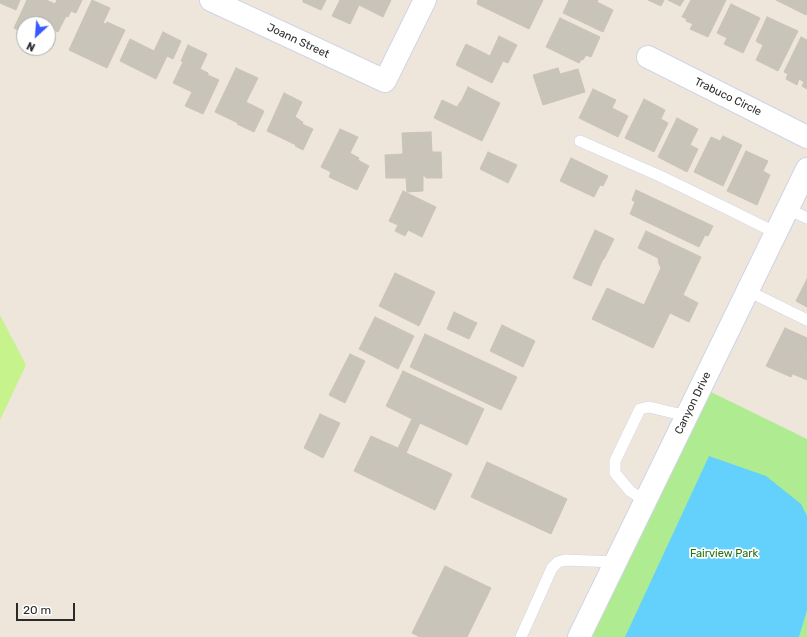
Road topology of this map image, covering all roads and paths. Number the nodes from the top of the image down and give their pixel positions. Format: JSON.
{"nodes":[{"id":1,"x":211,"y":0,"type":"edge"},
{"id":2,"x":425,"y":0,"type":"edge"},
{"id":3,"x":648,"y":58,"type":"dead end"},
{"id":4,"x":807,"y":136,"type":"edge"},
{"id":5,"x":580,"y":141,"type":"dead end"},
{"id":6,"x":807,"y":169,"type":"edge"},
{"id":7,"x":788,"y":209,"type":"junction"},
{"id":8,"x":807,"y":218,"type":"edge"},
{"id":9,"x":776,"y":233,"type":"junction"},
{"id":10,"x":748,"y":291,"type":"junction"},
{"id":11,"x":807,"y":320,"type":"edge"},
{"id":12,"x":687,"y":416,"type":"junction"},
{"id":13,"x":645,"y":501,"type":"junction"},
{"id":14,"x":615,"y":562,"type":"junction"},
{"id":15,"x":521,"y":637,"type":"edge"},
{"id":16,"x":579,"y":637,"type":"edge"}],
"edges":[{"from":1,"to":2,"type":"street","name":"Joann Street"},
{"from":3,"to":4,"type":"street","name":"Trabuco Circle"},
{"from":5,"to":9,"type":"lane"},
{"from":6,"to":7,"type":"street","name":"Canyon Drive"},
{"from":7,"to":8,"type":"lane"},
{"from":7,"to":9,"type":"street","name":"Canyon Drive"},
{"from":9,"to":10,"type":"street","name":"Canyon Drive"},
{"from":10,"to":11,"type":"lane"},
{"from":10,"to":12,"type":"street","name":"Canyon Drive"},
{"from":12,"to":13,"type":"street","name":"Canyon Drive"},
{"from":12,"to":13,"type":"lane"},
{"from":13,"to":14,"type":"street","name":"Canyon Drive"},
{"from":14,"to":15,"type":"lane"},
{"from":14,"to":16,"type":"street","name":"Canyon Drive"}]}
